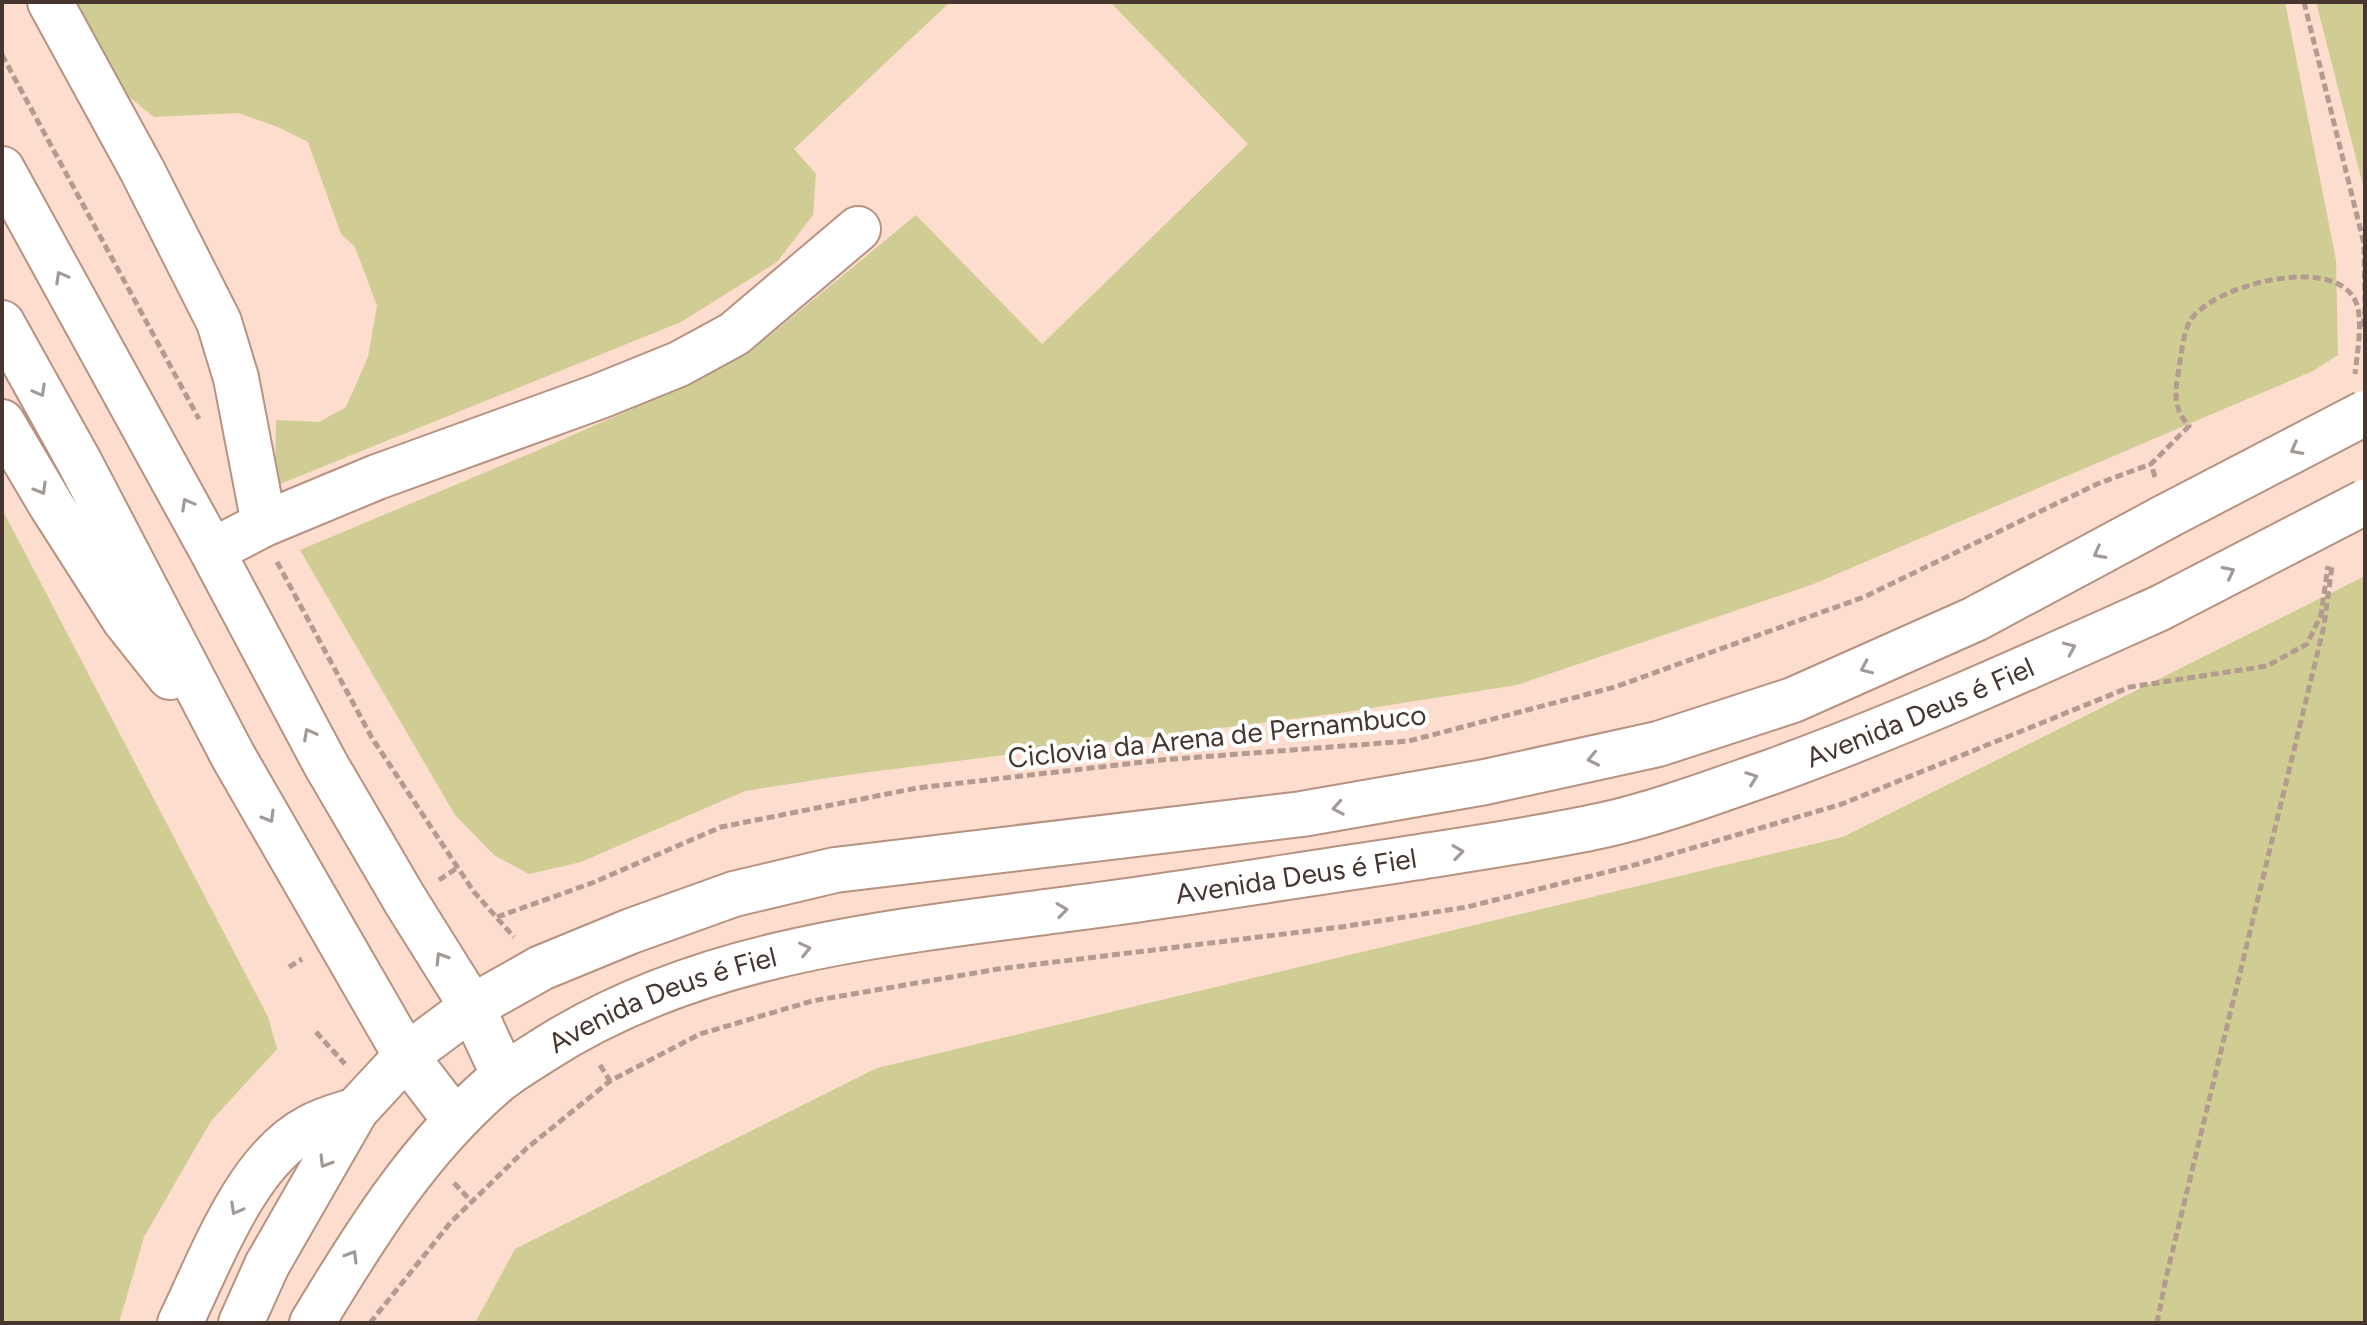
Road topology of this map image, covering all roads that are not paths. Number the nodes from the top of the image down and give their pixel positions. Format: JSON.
{"nodes":[{"id":1,"x":50,"y":2,"type":"edge"},
{"id":2,"x":2,"y":169,"type":"edge"},
{"id":3,"x":858,"y":229,"type":"dead end"},
{"id":4,"x":2,"y":323,"type":"edge"},
{"id":5,"x":2360,"y":401,"type":"edge"},
{"id":6,"x":2,"y":422,"type":"edge"},
{"id":7,"x":2365,"y":502,"type":"edge"},
{"id":8,"x":264,"y":524,"type":"junction"},
{"id":9,"x":212,"y":551,"type":"junction"},
{"id":10,"x":1658,"y":744,"type":"junction"},
{"id":11,"x":233,"y":756,"type":"junction"},
{"id":12,"x":1678,"y":805,"type":"junction"},
{"id":13,"x":472,"y":1007,"type":"junction"},
{"id":14,"x":406,"y":1056,"type":"junction"},
{"id":15,"x":504,"y":1076,"type":"junction"},
{"id":16,"x":356,"y":1110,"type":"junction"},
{"id":17,"x":455,"y":1120,"type":"junction"},
{"id":18,"x":180,"y":1323,"type":"edge"},
{"id":19,"x":241,"y":1323,"type":"edge"},
{"id":20,"x":312,"y":1323,"type":"edge"}],
"edges":[{"from":1,"to":8,"type":"main road"},
{"from":9,"to":2,"type":"main road","one_way":true},
{"from":3,"to":8,"type":"main road"},
{"from":4,"to":11,"type":"main road","one_way":true},
{"from":5,"to":10,"type":"main road","name":"Avenida Deus é Fiel","one_way":true,"bridge":true},
{"from":6,"to":11,"type":"main road","one_way":true},
{"from":12,"to":7,"type":"main road","name":"Avenida Deus é Fiel","one_way":true,"bridge":true},
{"from":8,"to":9,"type":"main road"},
{"from":13,"to":9,"type":"main road","one_way":true},
{"from":10,"to":12,"type":"main road"},
{"from":10,"to":13,"type":"main road","name":"Avenida Deus é Fiel","one_way":true},
{"from":11,"to":14,"type":"main road","one_way":true},
{"from":15,"to":12,"type":"main road","name":"Avenida Deus é Fiel","one_way":true},
{"from":13,"to":14,"type":"main road","name":"Avenida Deus é Fiel"},
{"from":13,"to":15,"type":"main road"},
{"from":14,"to":16,"type":"main road"},
{"from":14,"to":17,"type":"main road"},
{"from":15,"to":17,"type":"main road","name":"Avenida Deus é Fiel"},
{"from":16,"to":18,"type":"main road","one_way":true},
{"from":16,"to":19,"type":"main road","one_way":true},
{"from":20,"to":17,"type":"main road","name":"Avenida Deus é Fiel","one_way":true}]}
